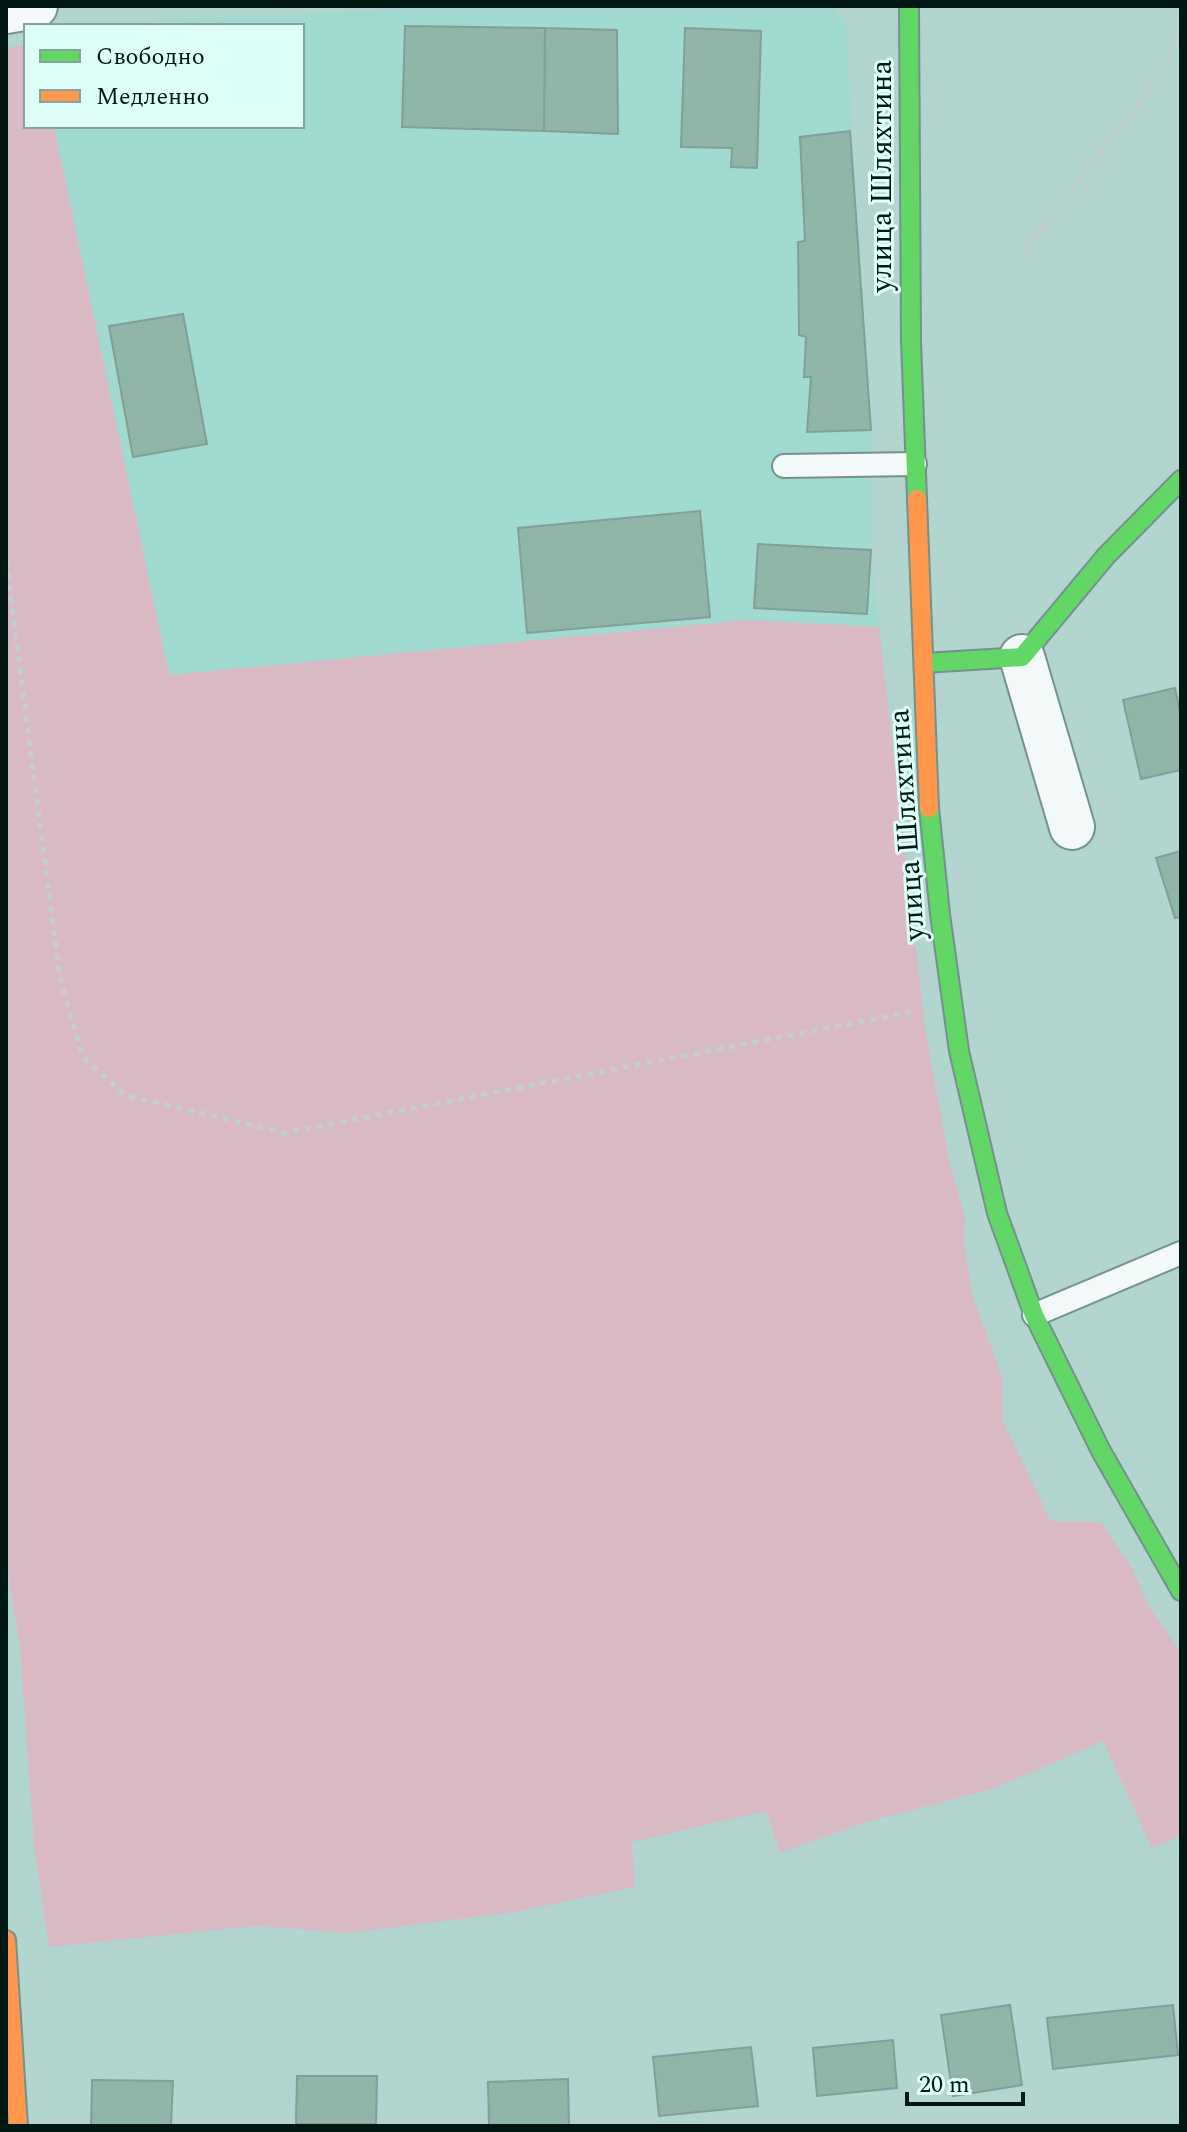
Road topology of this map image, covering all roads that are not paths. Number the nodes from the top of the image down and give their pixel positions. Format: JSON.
{"nodes":[{"id":1,"x":35,"y":6,"type":"edge"},
{"id":2,"x":909,"y":6,"type":"edge"},
{"id":3,"x":6,"y":11,"type":"edge"},
{"id":4,"x":915,"y":464,"type":"junction"},
{"id":5,"x":784,"y":466,"type":"dead end"},
{"id":6,"x":1181,"y":480,"type":"edge"},
{"id":7,"x":1022,"y":657,"type":"junction"},
{"id":8,"x":924,"y":663,"type":"junction"},
{"id":9,"x":1072,"y":827,"type":"dead end"},
{"id":10,"x":1181,"y":1253,"type":"edge"},
{"id":11,"x":1034,"y":1315,"type":"junction"},
{"id":12,"x":1181,"y":1591,"type":"edge"},
{"id":13,"x":6,"y":1940,"type":"edge"},
{"id":14,"x":18,"y":2126,"type":"edge"}],
"edges":[{"from":1,"to":3,"type":"street"},
{"from":2,"to":4,"type":"main road","name":"улица Шляхтина"},
{"from":4,"to":5,"type":"lane"},
{"from":4,"to":8,"type":"main road","name":"улица Шляхтина"},
{"from":6,"to":7,"type":"main road"},
{"from":7,"to":8,"type":"main road"},
{"from":7,"to":9,"type":"street"},
{"from":8,"to":11,"type":"main road","name":"улица Шляхтина"},
{"from":10,"to":11,"type":"lane"},
{"from":11,"to":12,"type":"main road","name":"улица Шляхтина"},
{"from":13,"to":14,"type":"main road"}]}
